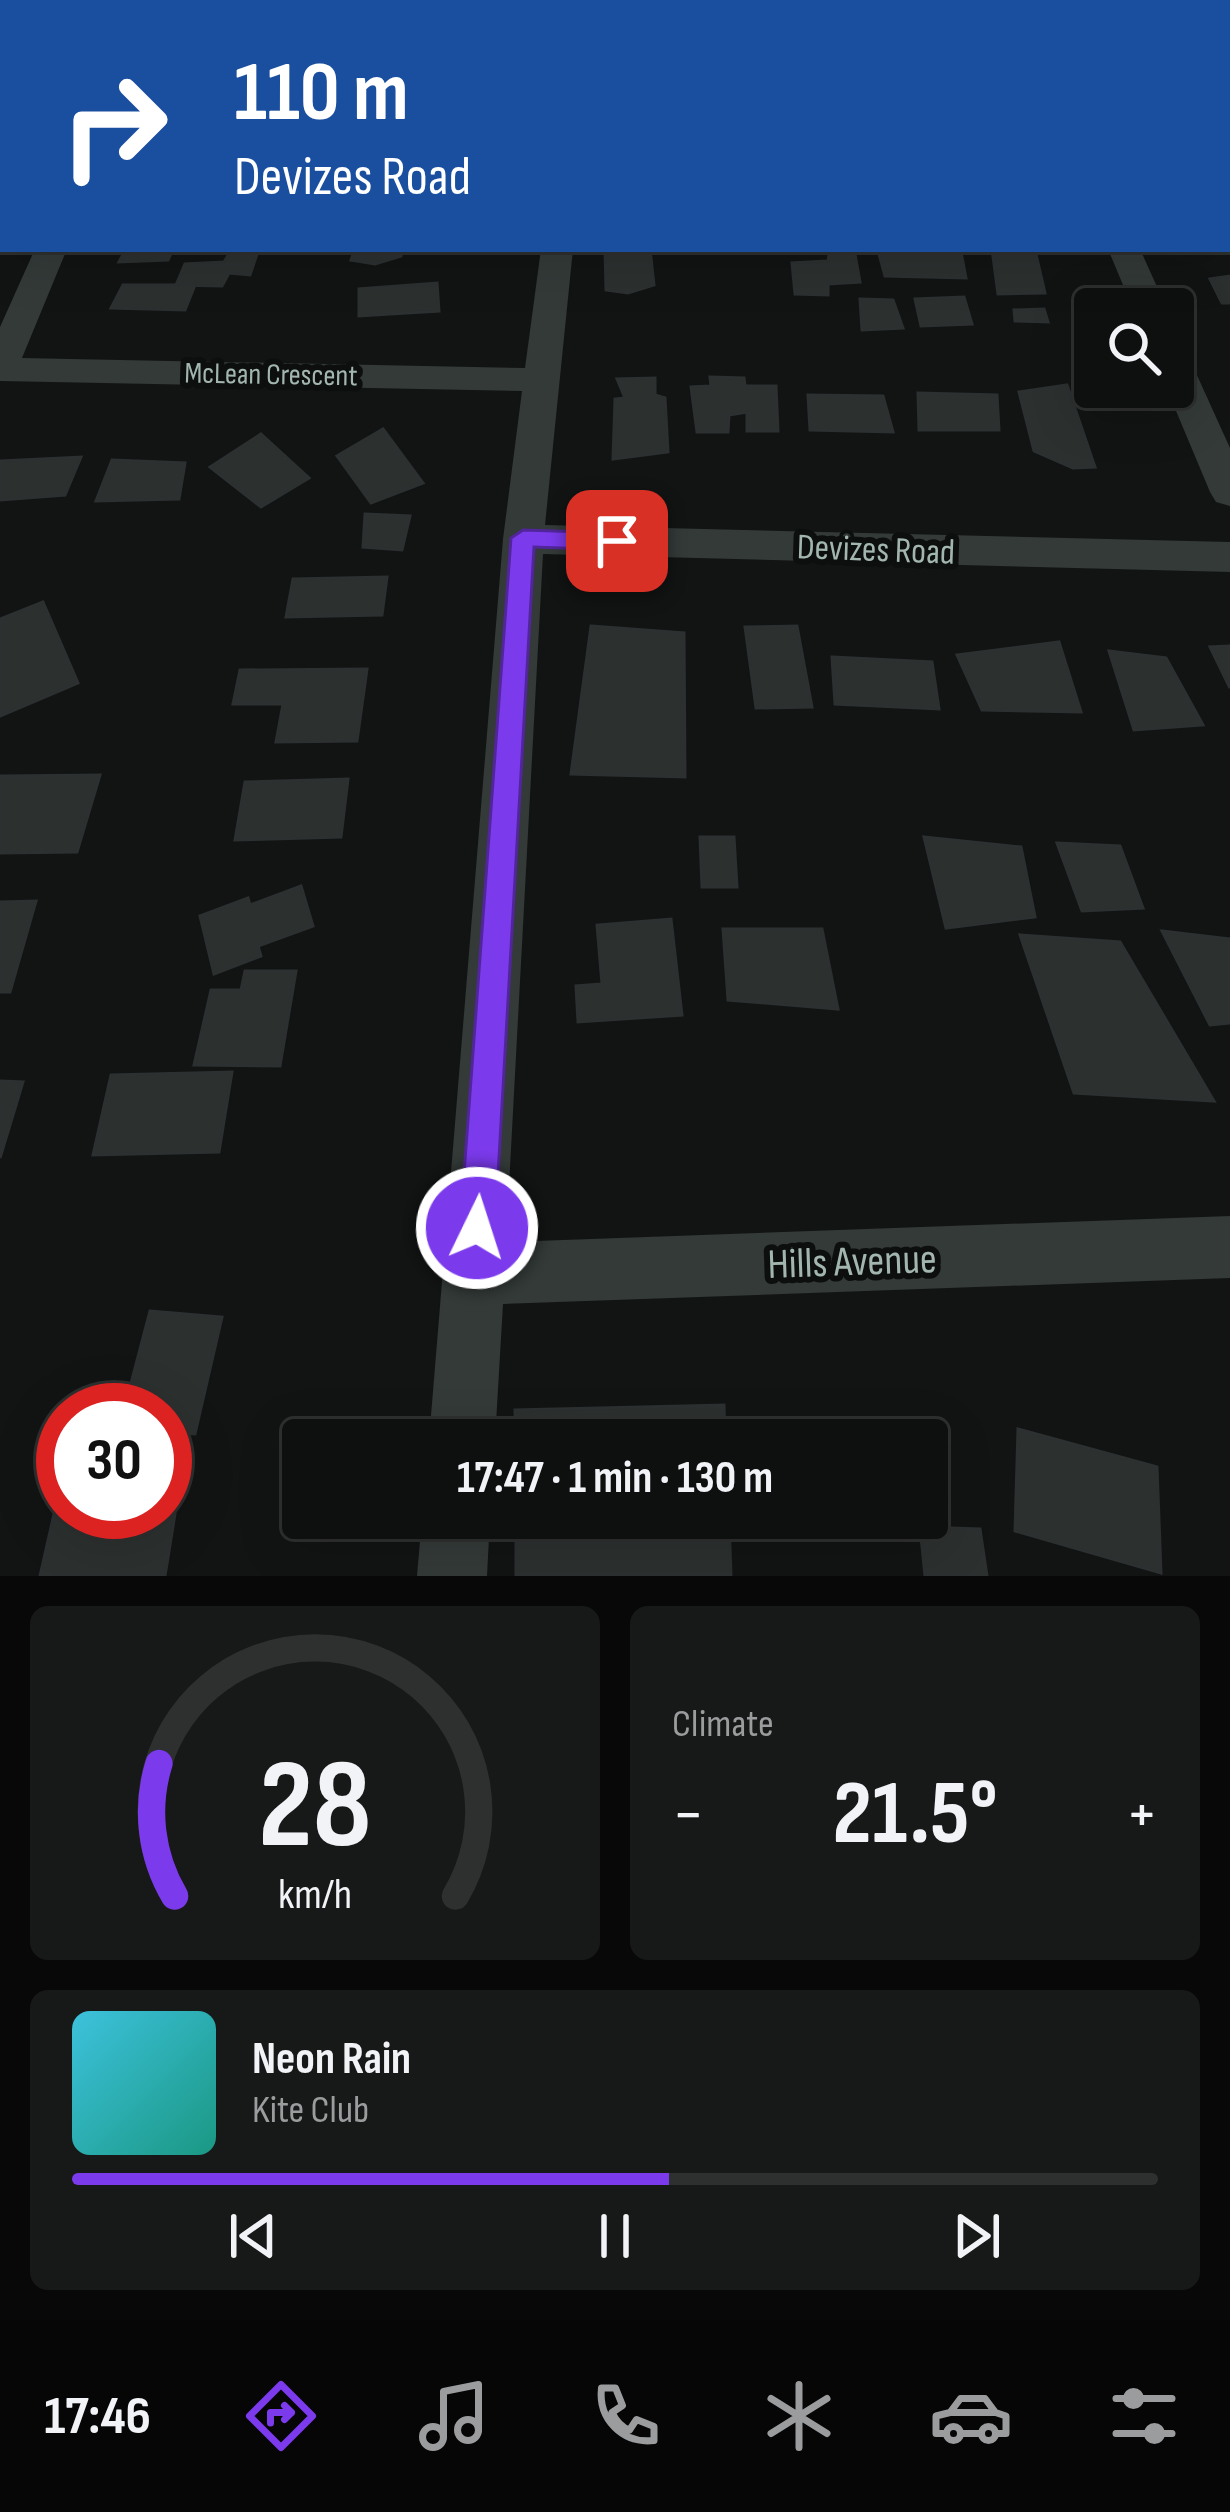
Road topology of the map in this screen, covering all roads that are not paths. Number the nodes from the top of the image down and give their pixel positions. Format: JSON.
{"nodes":[{"id":1,"x":50,"y":252,"type":"edge"},
{"id":2,"x":557,"y":252,"type":"edge"},
{"id":3,"x":1125,"y":252,"type":"edge"},
{"id":4,"x":1141,"y":288,"type":"edge"},
{"id":5,"x":0,"y":368,"type":"edge"},
{"id":6,"x":541,"y":380,"type":"junction"},
{"id":7,"x":1193,"y":408,"type":"edge"},
{"id":8,"x":1230,"y":492,"type":"edge"},
{"id":9,"x":523,"y":538,"type":"junction"},
{"id":10,"x":1230,"y":557,"type":"edge"},
{"id":11,"x":1230,"y":1247,"type":"edge"},
{"id":12,"x":474,"y":1274,"type":"junction"},
{"id":13,"x":464,"y":1419,"type":"edge"},
{"id":14,"x":455,"y":1539,"type":"edge"},
{"id":15,"x":452,"y":1576,"type":"edge"}],
"edges":[{"from":1,"to":5,"type":"street"},
{"from":2,"to":6,"type":"street"},
{"from":3,"to":4,"type":"street"},
{"from":5,"to":6,"type":"street","name":"McLean Crescent"},
{"from":6,"to":9,"type":"street"},
{"from":7,"to":8,"type":"street"},
{"from":9,"to":10,"type":"street","name":"Devizes Road"},
{"from":9,"to":12,"type":"street"},
{"from":11,"to":12,"type":"street","name":"Hills Avenue"},
{"from":12,"to":13,"type":"street"},
{"from":14,"to":15,"type":"street"}]}
